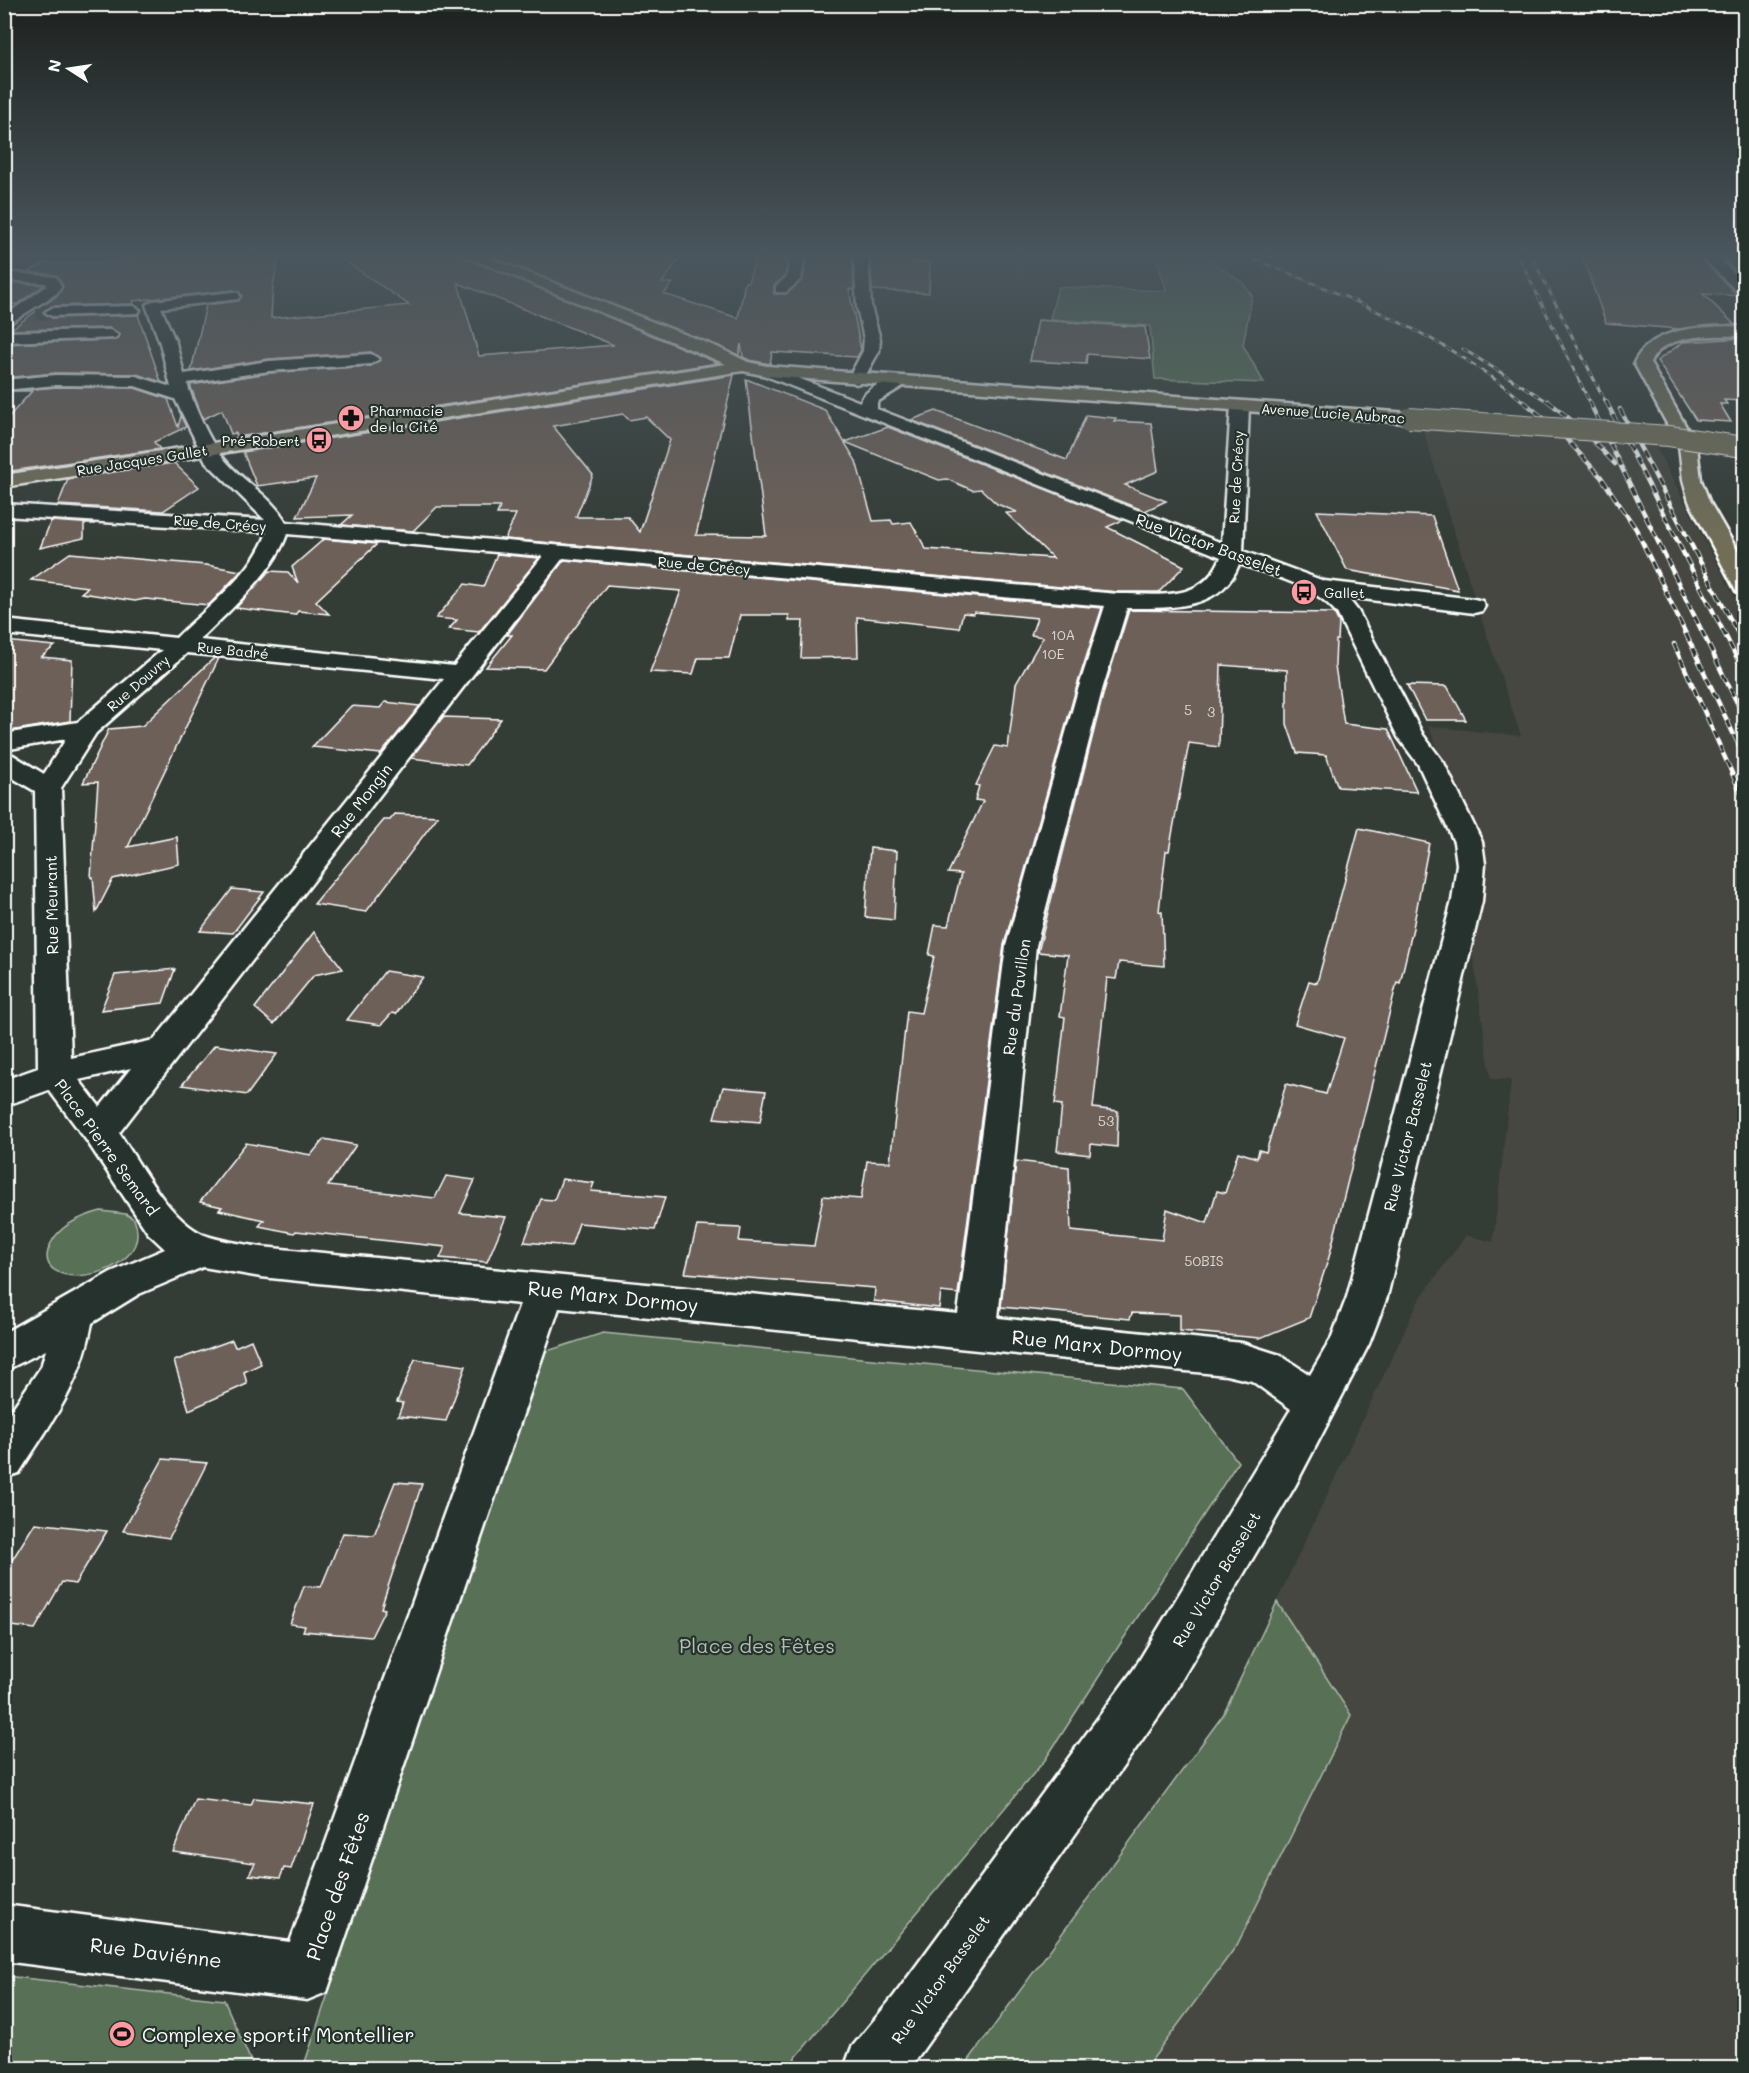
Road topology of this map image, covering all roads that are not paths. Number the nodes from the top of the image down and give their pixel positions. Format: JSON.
{"nodes":[{"id":1,"x":170,"y":350,"type":"edge"},
{"id":2,"x":710,"y":350,"type":"edge"},
{"id":3,"x":871,"y":350,"type":"edge"},
{"id":4,"x":1649,"y":350,"type":"edge"},
{"id":5,"x":371,"y":359,"type":"dead end"},
{"id":6,"x":742,"y":366,"type":"junction"},
{"id":7,"x":767,"y":371,"type":"junction"},
{"id":8,"x":856,"y":379,"type":"junction"},
{"id":9,"x":897,"y":382,"type":"junction"},
{"id":10,"x":178,"y":383,"type":"junction"},
{"id":11,"x":4,"y":385,"type":"edge"},
{"id":12,"x":1240,"y":406,"type":"junction"},
{"id":13,"x":870,"y":413,"type":"junction"},
{"id":14,"x":1744,"y":447,"type":"edge"},
{"id":15,"x":208,"y":450,"type":"junction"},
{"id":16,"x":4,"y":482,"type":"edge"},
{"id":17,"x":4,"y":510,"type":"edge"},
{"id":18,"x":279,"y":527,"type":"junction"},
{"id":19,"x":557,"y":552,"type":"junction"},
{"id":20,"x":1232,"y":555,"type":"junction"},
{"id":21,"x":1743,"y":578,"type":"edge"},
{"id":22,"x":1322,"y":587,"type":"junction"},
{"id":23,"x":1118,"y":601,"type":"junction"},
{"id":24,"x":1474,"y":606,"type":"dead end"},
{"id":25,"x":4,"y":627,"type":"edge"},
{"id":26,"x":183,"y":645,"type":"junction"},
{"id":27,"x":461,"y":674,"type":"junction"},
{"id":28,"x":86,"y":728,"type":"junction"},
{"id":29,"x":4,"y":742,"type":"edge"},
{"id":30,"x":4,"y":760,"type":"edge"},
{"id":31,"x":48,"y":788,"type":"junction"},
{"id":32,"x":165,"y":1049,"type":"junction"},
{"id":33,"x":55,"y":1074,"type":"junction"},
{"id":34,"x":4,"y":1094,"type":"edge"},
{"id":35,"x":100,"y":1132,"type":"junction"},
{"id":36,"x":201,"y":1251,"type":"junction"},
{"id":37,"x":545,"y":1290,"type":"junction"},
{"id":38,"x":73,"y":1314,"type":"junction"},
{"id":39,"x":976,"y":1333,"type":"junction"},
{"id":40,"x":4,"y":1354,"type":"edge"},
{"id":41,"x":1316,"y":1405,"type":"junction"},
{"id":42,"x":4,"y":1459,"type":"edge"},
{"id":43,"x":4,"y":1933,"type":"edge"},
{"id":44,"x":307,"y":1972,"type":"joint"},
{"id":45,"x":873,"y":2068,"type":"edge"}],
"edges":[{"from":1,"to":10,"type":"street"},
{"from":2,"to":6,"type":"main road"},
{"from":3,"to":8,"type":"street"},
{"from":4,"to":21,"type":"main road"},
{"from":5,"to":10,"type":"street"},
{"from":6,"to":7,"type":"main road","name":"Avenue Lucie Aubrac"},
{"from":6,"to":15,"type":"main road","name":"Rue Jacques Gallet"},
{"from":7,"to":8,"type":"main road","name":"Avenue Lucie Aubrac"},
{"from":7,"to":13,"type":"street","name":"Rue Victor Basselet"},
{"from":8,"to":9,"type":"main road","name":"Avenue Lucie Aubrac"},
{"from":9,"to":12,"type":"main road","name":"Avenue Lucie Aubrac"},
{"from":9,"to":13,"type":"street"},
{"from":10,"to":11,"type":"street"},
{"from":10,"to":15,"type":"street"},
{"from":12,"to":14,"type":"main road","name":"Avenue Lucie Aubrac","bridge":true},
{"from":12,"to":20,"type":"street","name":"Rue de Crécy"},
{"from":13,"to":20,"type":"street","name":"Rue Victor Basselet"},
{"from":15,"to":16,"type":"main road","name":"Rue Jacques Gallet"},
{"from":15,"to":18,"type":"street"},
{"from":17,"to":18,"type":"street","name":"Rue de Crécy"},
{"from":18,"to":19,"type":"street","name":"Rue de Crécy"},
{"from":18,"to":26,"type":"street","name":"Rue Douvry"},
{"from":19,"to":23,"type":"street","name":"Rue de Crécy"},
{"from":19,"to":27,"type":"street","name":"Rue Mongin"},
{"from":20,"to":22,"type":"street","name":"Rue Victor Basselet"},
{"from":20,"to":23,"type":"street","name":"Rue de Crécy"},
{"from":22,"to":24,"type":"street"},
{"from":22,"to":41,"type":"street","name":"Rue Victor Basselet"},
{"from":23,"to":39,"type":"street","name":"Rue du Pavillon"},
{"from":25,"to":26,"type":"street","name":"Rue Badré"},
{"from":26,"to":27,"type":"street","name":"Rue Badré"},
{"from":26,"to":28,"type":"street","name":"Rue Douvry"},
{"from":27,"to":32,"type":"street","name":"Rue Mongin"},
{"from":28,"to":29,"type":"street"},
{"from":28,"to":31,"type":"street","name":"Rue Douvry"},
{"from":30,"to":31,"type":"street"},
{"from":31,"to":33,"type":"street","name":"Rue Meurant"},
{"from":32,"to":33,"type":"street"},
{"from":32,"to":35,"type":"street","name":"Rue Mongin"},
{"from":33,"to":34,"type":"street","name":"Place Pierre Semard"},
{"from":33,"to":35,"type":"street","name":"Place Pierre Semard"},
{"from":35,"to":36,"type":"street","name":"Place Pierre Semard"},
{"from":36,"to":37,"type":"street","name":"Rue Marx Dormoy"},
{"from":36,"to":38,"type":"street"},
{"from":37,"to":39,"type":"street","name":"Rue Marx Dormoy"},
{"from":37,"to":44,"type":"street","name":"Place des Fêtes"},
{"from":38,"to":40,"type":"street"},
{"from":38,"to":42,"type":"street"},
{"from":39,"to":41,"type":"street","name":"Rue Marx Dormoy"},
{"from":41,"to":45,"type":"street","name":"Rue Victor Basselet"},
{"from":43,"to":44,"type":"street","name":"Rue Daviénne"}]}
